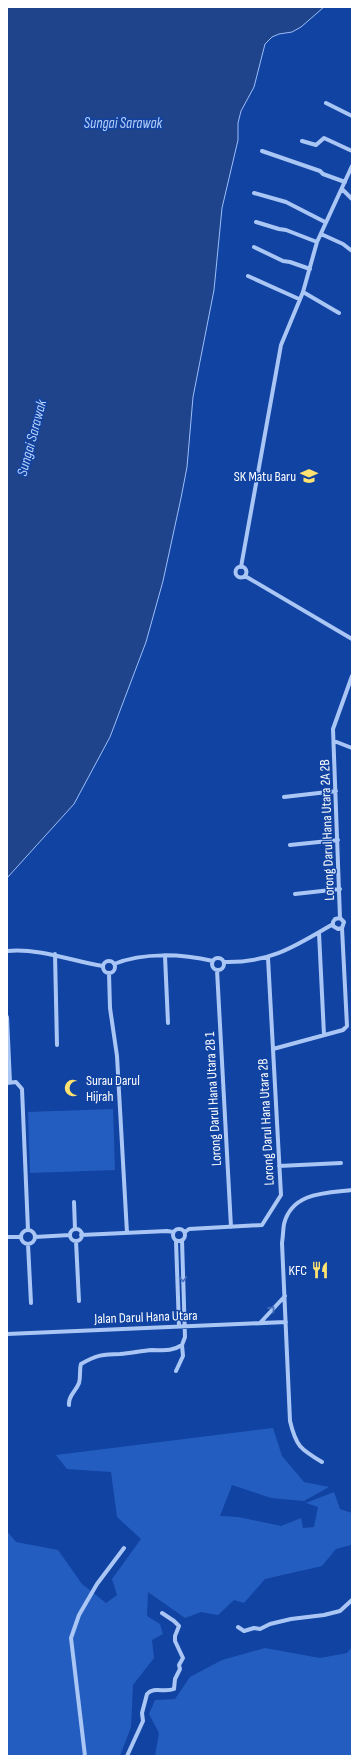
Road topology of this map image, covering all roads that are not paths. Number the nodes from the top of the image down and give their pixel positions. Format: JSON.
{"nodes":[{"id":1,"x":326,"y":103,"type":"dead end"},
{"id":2,"x":352,"y":116,"type":"edge"},
{"id":3,"x":302,"y":141,"type":"dead end"},
{"id":4,"x":262,"y":151,"type":"dead end"},
{"id":5,"x":352,"y":151,"type":"edge"},
{"id":6,"x":352,"y":166,"type":"edge"},
{"id":7,"x":345,"y":182,"type":"junction"},
{"id":8,"x":342,"y":189,"type":"junction"},
{"id":9,"x":254,"y":193,"type":"dead end"},
{"id":10,"x":352,"y":199,"type":"edge"},
{"id":11,"x":256,"y":222,"type":"dead end"},
{"id":12,"x":325,"y":222,"type":"junction"},
{"id":13,"x":321,"y":234,"type":"junction"},
{"id":14,"x":317,"y":242,"type":"junction"},
{"id":15,"x":254,"y":247,"type":"dead end"},
{"id":16,"x":352,"y":250,"type":"edge"},
{"id":17,"x":310,"y":269,"type":"junction"},
{"id":18,"x":248,"y":276,"type":"dead end"},
{"id":19,"x":303,"y":292,"type":"junction"},
{"id":20,"x":299,"y":299,"type":"junction"},
{"id":21,"x":339,"y":313,"type":"dead end"},
{"id":22,"x":241,"y":567,"type":"junction"},
{"id":23,"x":245,"y":576,"type":"junction"},
{"id":24,"x":352,"y":639,"type":"edge"},
{"id":25,"x":352,"y":676,"type":"edge"},
{"id":26,"x":334,"y":741,"type":"junction"},
{"id":27,"x":352,"y":748,"type":"edge"},
{"id":28,"x":336,"y":791,"type":"junction"},
{"id":29,"x":284,"y":797,"type":"dead end"},
{"id":30,"x":338,"y":840,"type":"junction"},
{"id":31,"x":290,"y":845,"type":"dead end"},
{"id":32,"x":340,"y":889,"type":"junction"},
{"id":33,"x":295,"y":894,"type":"dead end"},
{"id":34,"x":340,"y":918,"type":"junction"},
{"id":35,"x":332,"y":924,"type":"junction"},
{"id":36,"x":342,"y":928,"type":"junction"},
{"id":37,"x":319,"y":933,"type":"junction"},
{"id":38,"x":7,"y":951,"type":"edge"},
{"id":39,"x":55,"y":954,"type":"junction"},
{"id":40,"x":165,"y":956,"type":"junction"},
{"id":41,"x":268,"y":958,"type":"junction"},
{"id":42,"x":213,"y":961,"type":"junction"},
{"id":43,"x":224,"y":962,"type":"junction"},
{"id":44,"x":114,"y":964,"type":"junction"},
{"id":45,"x":103,"y":966,"type":"junction"},
{"id":46,"x":217,"y":970,"type":"junction"},
{"id":47,"x":109,"y":973,"type":"junction"},
{"id":48,"x":7,"y":1018,"type":"edge"},
{"id":49,"x":168,"y":1023,"type":"dead end"},
{"id":50,"x":7,"y":1032,"type":"edge"},
{"id":51,"x":324,"y":1035,"type":"junction"},
{"id":52,"x":57,"y":1045,"type":"dead end"},
{"id":53,"x":273,"y":1049,"type":"junction"},
{"id":54,"x":8,"y":1083,"type":"edge"},
{"id":55,"x":341,"y":1163,"type":"dead end"},
{"id":56,"x":279,"y":1166,"type":"junction"},
{"id":57,"x":352,"y":1190,"type":"edge"},
{"id":58,"x":74,"y":1202,"type":"dead end"},
{"id":59,"x":231,"y":1227,"type":"junction"},
{"id":60,"x":75,"y":1229,"type":"junction"},
{"id":61,"x":28,"y":1230,"type":"junction"},
{"id":62,"x":173,"y":1232,"type":"junction"},
{"id":63,"x":184,"y":1232,"type":"junction"},
{"id":64,"x":127,"y":1233,"type":"junction"},
{"id":65,"x":70,"y":1235,"type":"junction"},
{"id":66,"x":81,"y":1235,"type":"junction"},
{"id":67,"x":21,"y":1237,"type":"junction"},
{"id":68,"x":35,"y":1237,"type":"junction"},
{"id":69,"x":7,"y":1238,"type":"edge"},
{"id":70,"x":182,"y":1240,"type":"junction"},
{"id":71,"x":76,"y":1241,"type":"junction"},
{"id":72,"x":176,"y":1241,"type":"junction"},
{"id":73,"x":28,"y":1244,"type":"junction"},
{"id":74,"x":285,"y":1296,"type":"junction"},
{"id":75,"x":79,"y":1301,"type":"dead end"},
{"id":76,"x":31,"y":1303,"type":"dead end"},
{"id":77,"x":286,"y":1322,"type":"junction"},
{"id":78,"x":260,"y":1323,"type":"junction"},
{"id":79,"x":178,"y":1326,"type":"junction"},
{"id":80,"x":185,"y":1326,"type":"junction"},
{"id":81,"x":7,"y":1334,"type":"edge"},
{"id":82,"x":182,"y":1345,"type":"junction"},
{"id":83,"x":176,"y":1371,"type":"dead end"},
{"id":84,"x":69,"y":1405,"type":"dead end"},
{"id":85,"x":322,"y":1462,"type":"dead end"},
{"id":86,"x":124,"y":1548,"type":"dead end"},
{"id":87,"x":352,"y":1600,"type":"edge"},
{"id":88,"x":162,"y":1614,"type":"dead end"},
{"id":89,"x":238,"y":1627,"type":"dead end"},
{"id":90,"x":85,"y":1756,"type":"edge"},
{"id":91,"x":127,"y":1756,"type":"edge"}],
"edges":[{"from":1,"to":2,"type":"street"},
{"from":3,"to":5,"type":"street"},
{"from":4,"to":7,"type":"street"},
{"from":6,"to":7,"type":"street"},
{"from":7,"to":8,"type":"street"},
{"from":8,"to":10,"type":"street"},
{"from":8,"to":12,"type":"street"},
{"from":9,"to":12,"type":"street"},
{"from":11,"to":14,"type":"street"},
{"from":12,"to":13,"type":"street"},
{"from":13,"to":14,"type":"street"},
{"from":13,"to":16,"type":"street"},
{"from":14,"to":17,"type":"street"},
{"from":15,"to":17,"type":"street"},
{"from":17,"to":19,"type":"street"},
{"from":18,"to":20,"type":"street"},
{"from":19,"to":20,"type":"street"},
{"from":19,"to":21,"type":"street"},
{"from":20,"to":22,"type":"street"},
{"from":22,"to":23,"type":"street"},
{"from":22,"to":23,"type":"street"},
{"from":23,"to":24,"type":"street"},
{"from":25,"to":26,"type":"street","name":"Lorong Darul Hana Utara 2A 2B"},
{"from":26,"to":27,"type":"street"},
{"from":26,"to":28,"type":"street","name":"Lorong Darul Hana Utara 2A 2B"},
{"from":28,"to":29,"type":"street"},
{"from":28,"to":30,"type":"street","name":"Lorong Darul Hana Utara 2A 2B"},
{"from":30,"to":31,"type":"street"},
{"from":30,"to":32,"type":"street","name":"Lorong Darul Hana Utara 2A 2B"},
{"from":32,"to":33,"type":"street"},
{"from":32,"to":34,"type":"street","name":"Lorong Darul Hana Utara 2A 2B"},
{"from":34,"to":35,"type":"street"},
{"from":34,"to":36,"type":"street"},
{"from":35,"to":36,"type":"street"},
{"from":35,"to":37,"type":"street"},
{"from":36,"to":51,"type":"street"},
{"from":37,"to":41,"type":"street"},
{"from":37,"to":51,"type":"street"},
{"from":38,"to":39,"type":"street"},
{"from":39,"to":45,"type":"street"},
{"from":39,"to":52,"type":"street"},
{"from":40,"to":42,"type":"street"},
{"from":40,"to":44,"type":"street"},
{"from":40,"to":49,"type":"street"},
{"from":41,"to":43,"type":"street"},
{"from":41,"to":53,"type":"street","name":"Lorong Darul Hana Utara 2B"},
{"from":42,"to":43,"type":"street"},
{"from":42,"to":46,"type":"street"},
{"from":43,"to":46,"type":"street"},
{"from":44,"to":45,"type":"street"},
{"from":44,"to":47,"type":"street"},
{"from":45,"to":47,"type":"street"},
{"from":46,"to":59,"type":"street","name":"Lorong Darul Hana Utara 2B 1"},
{"from":47,"to":64,"type":"street"},
{"from":48,"to":50,"type":"street"},
{"from":50,"to":54,"type":"street"},
{"from":51,"to":53,"type":"street"},
{"from":53,"to":56,"type":"street","name":"Lorong Darul Hana Utara 2B"},
{"from":54,"to":61,"type":"street"},
{"from":55,"to":56,"type":"street"},
{"from":56,"to":59,"type":"street","name":"Lorong Darul Hana Utara 2B"},
{"from":57,"to":74,"type":"street"},
{"from":58,"to":60,"type":"street"},
{"from":59,"to":63,"type":"street","name":"Lorong Darul Hana Utara 2B"},
{"from":60,"to":65,"type":"street"},
{"from":60,"to":66,"type":"street"},
{"from":61,"to":67,"type":"street"},
{"from":61,"to":68,"type":"street"},
{"from":62,"to":63,"type":"street"},
{"from":62,"to":64,"type":"street"},
{"from":62,"to":72,"type":"street"},
{"from":63,"to":70,"type":"street"},
{"from":64,"to":66,"type":"street"},
{"from":65,"to":68,"type":"street"},
{"from":65,"to":71,"type":"street"},
{"from":66,"to":71,"type":"street"},
{"from":67,"to":69,"type":"street"},
{"from":67,"to":73,"type":"street"},
{"from":68,"to":73,"type":"street"},
{"from":70,"to":72,"type":"street"},
{"from":70,"to":80,"type":"street","one_way":true},
{"from":71,"to":75,"type":"street"},
{"from":72,"to":79,"type":"street"},
{"from":73,"to":76,"type":"street"},
{"from":74,"to":77,"type":"street"},
{"from":78,"to":74,"type":"street","one_way":true},
{"from":77,"to":78,"type":"street","name":"Jalan Darul Hana Utara"},
{"from":77,"to":85,"type":"street"},
{"from":78,"to":80,"type":"street","name":"Jalan Darul Hana Utara"},
{"from":79,"to":80,"type":"street","name":"Jalan Darul Hana Utara"},
{"from":79,"to":81,"type":"street","name":"Jalan Darul Hana Utara"},
{"from":80,"to":82,"type":"street"},
{"from":82,"to":83,"type":"street"},
{"from":82,"to":84,"type":"street"},
{"from":86,"to":90,"type":"street"},
{"from":87,"to":89,"type":"street"},
{"from":88,"to":91,"type":"street"}]}
